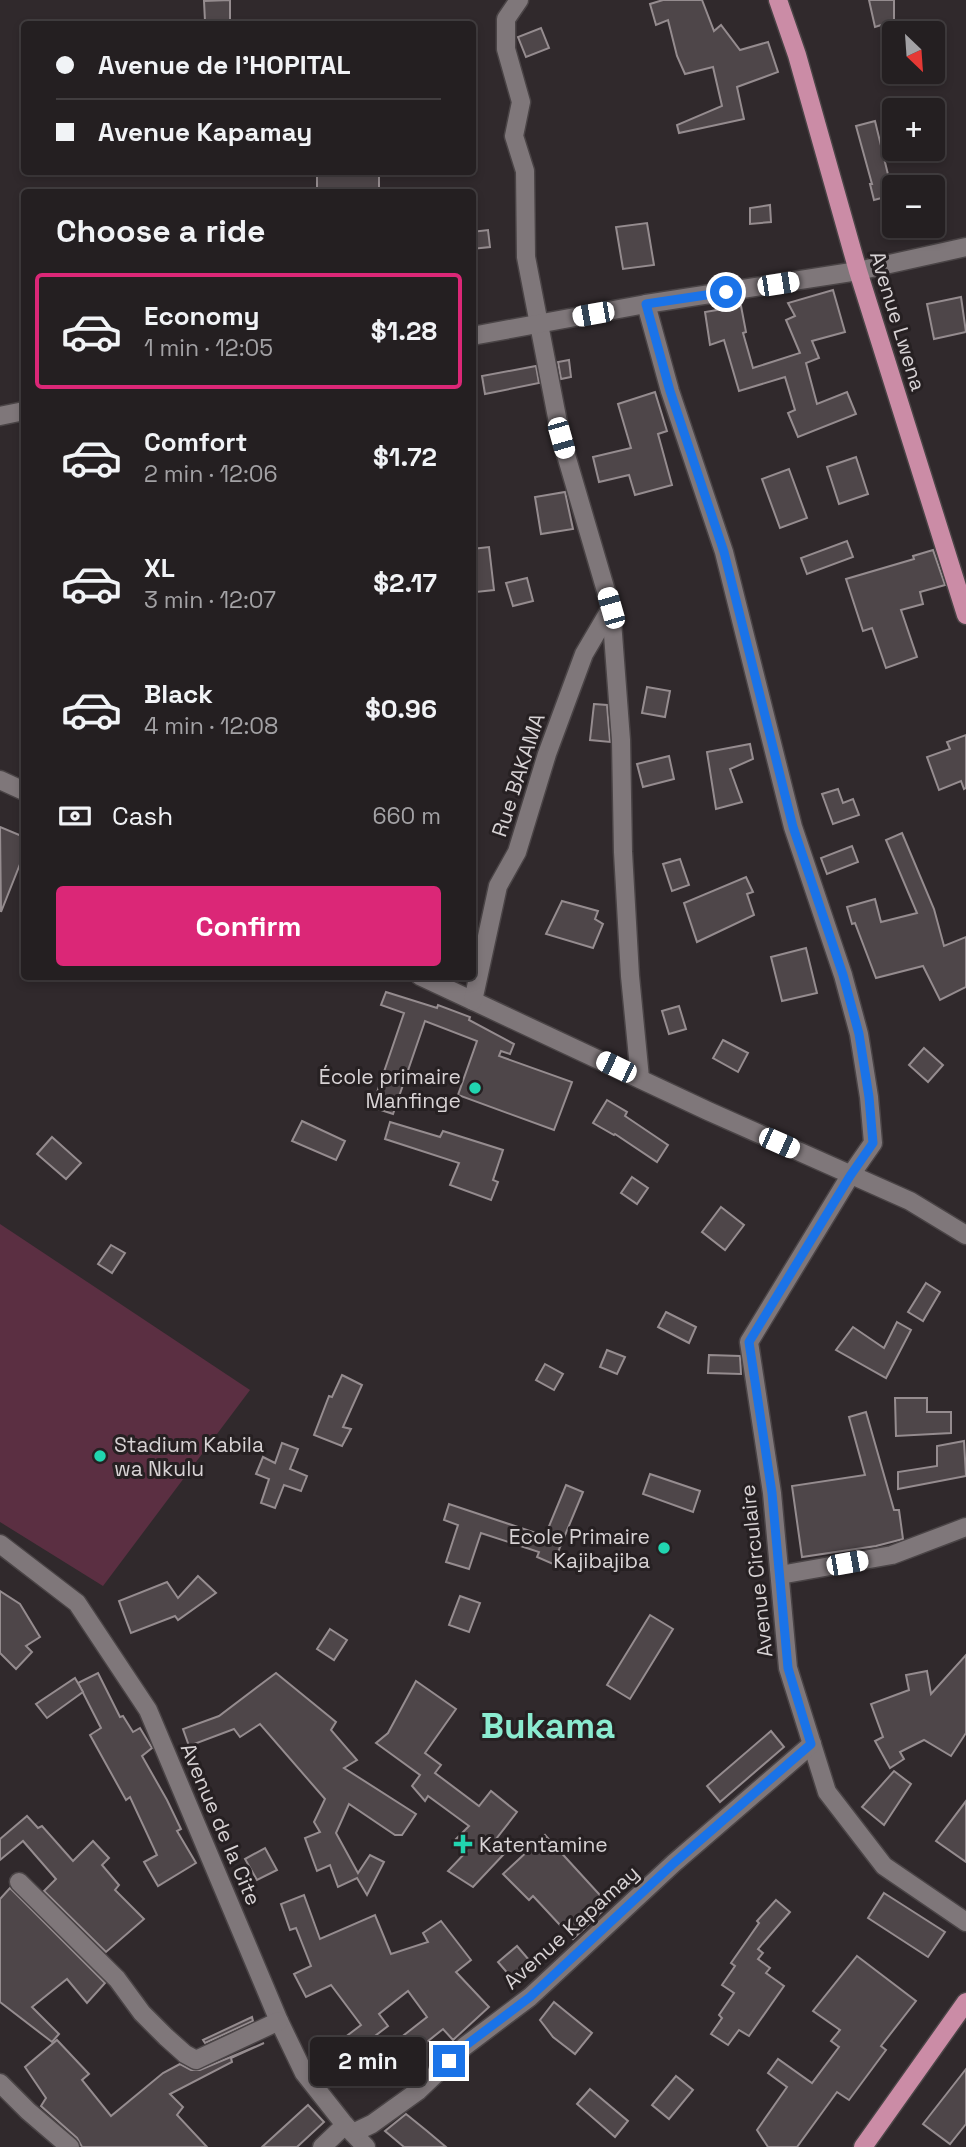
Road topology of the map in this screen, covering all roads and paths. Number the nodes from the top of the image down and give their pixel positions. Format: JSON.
{"nodes":[{"id":1,"x":519,"y":0,"type":"edge"},
{"id":2,"x":778,"y":0,"type":"edge"},
{"id":3,"x":966,"y":247,"type":"edge"},
{"id":4,"x":858,"y":271,"type":"junction"},
{"id":5,"x":646,"y":304,"type":"junction"},
{"id":6,"x":540,"y":324,"type":"junction"},
{"id":7,"x":476,"y":335,"type":"edge"},
{"id":8,"x":21,"y":412,"type":"edge"},
{"id":9,"x":0,"y":416,"type":"edge"},
{"id":10,"x":611,"y":608,"type":"junction"},
{"id":11,"x":966,"y":615,"type":"edge"},
{"id":12,"x":0,"y":780,"type":"edge"},
{"id":13,"x":21,"y":790,"type":"edge"},
{"id":14,"x":428,"y":980,"type":"edge"},
{"id":15,"x":473,"y":1001,"type":"junction"},
{"id":16,"x":640,"y":1079,"type":"junction"},
{"id":17,"x":850,"y":1176,"type":"junction"},
{"id":18,"x":966,"y":1235,"type":"edge"},
{"id":19,"x":966,"y":1527,"type":"edge"},
{"id":20,"x":0,"y":1544,"type":"edge"},
{"id":21,"x":780,"y":1575,"type":"junction"},
{"id":22,"x":811,"y":1744,"type":"junction"},
{"id":23,"x":19,"y":1882,"type":"dead end"},
{"id":24,"x":966,"y":1922,"type":"edge"},
{"id":25,"x":966,"y":2002,"type":"edge"},
{"id":26,"x":279,"y":2021,"type":"junction"},
{"id":27,"x":0,"y":2083,"type":"edge"},
{"id":28,"x":349,"y":2129,"type":"junction"},
{"id":29,"x":70,"y":2147,"type":"edge"},
{"id":30,"x":322,"y":2147,"type":"edge"},
{"id":31,"x":366,"y":2147,"type":"edge"},
{"id":32,"x":863,"y":2147,"type":"edge"}],
"edges":[{"from":1,"to":6,"type":"street"},
{"from":2,"to":4,"type":"main road","name":"Avenue Lwena"},
{"from":3,"to":4,"type":"street"},
{"from":4,"to":5,"type":"street"},
{"from":4,"to":11,"type":"main road","name":"Avenue Lwena"},
{"from":5,"to":6,"type":"street"},
{"from":5,"to":17,"type":"street","name":"Avenue Circulaire"},
{"from":6,"to":7,"type":"street"},
{"from":6,"to":10,"type":"street"},
{"from":8,"to":9,"type":"street"},
{"from":10,"to":15,"type":"street","name":"Rue BAKAMA"},
{"from":10,"to":16,"type":"street"},
{"from":12,"to":13,"type":"street"},
{"from":14,"to":15,"type":"street"},
{"from":15,"to":16,"type":"street"},
{"from":16,"to":17,"type":"street"},
{"from":17,"to":18,"type":"street"},
{"from":17,"to":21,"type":"street","name":"Avenue Circulaire"},
{"from":19,"to":21,"type":"street"},
{"from":20,"to":26,"type":"street","name":"Avenue de la Cite"},
{"from":21,"to":22,"type":"street","name":"Avenue Circulaire"},
{"from":22,"to":24,"type":"street","name":"Avenue Circulaire"},
{"from":22,"to":28,"type":"street","name":"Avenue Kapamay"},
{"from":23,"to":26,"type":"street"},
{"from":25,"to":32,"type":"main road"},
{"from":26,"to":28,"type":"street","name":"Avenue de la Cite"},
{"from":27,"to":29,"type":"street"},
{"from":28,"to":30,"type":"street","name":"Avenue Kapamay"},
{"from":28,"to":31,"type":"street","name":"Avenue de la Cite"}]}
